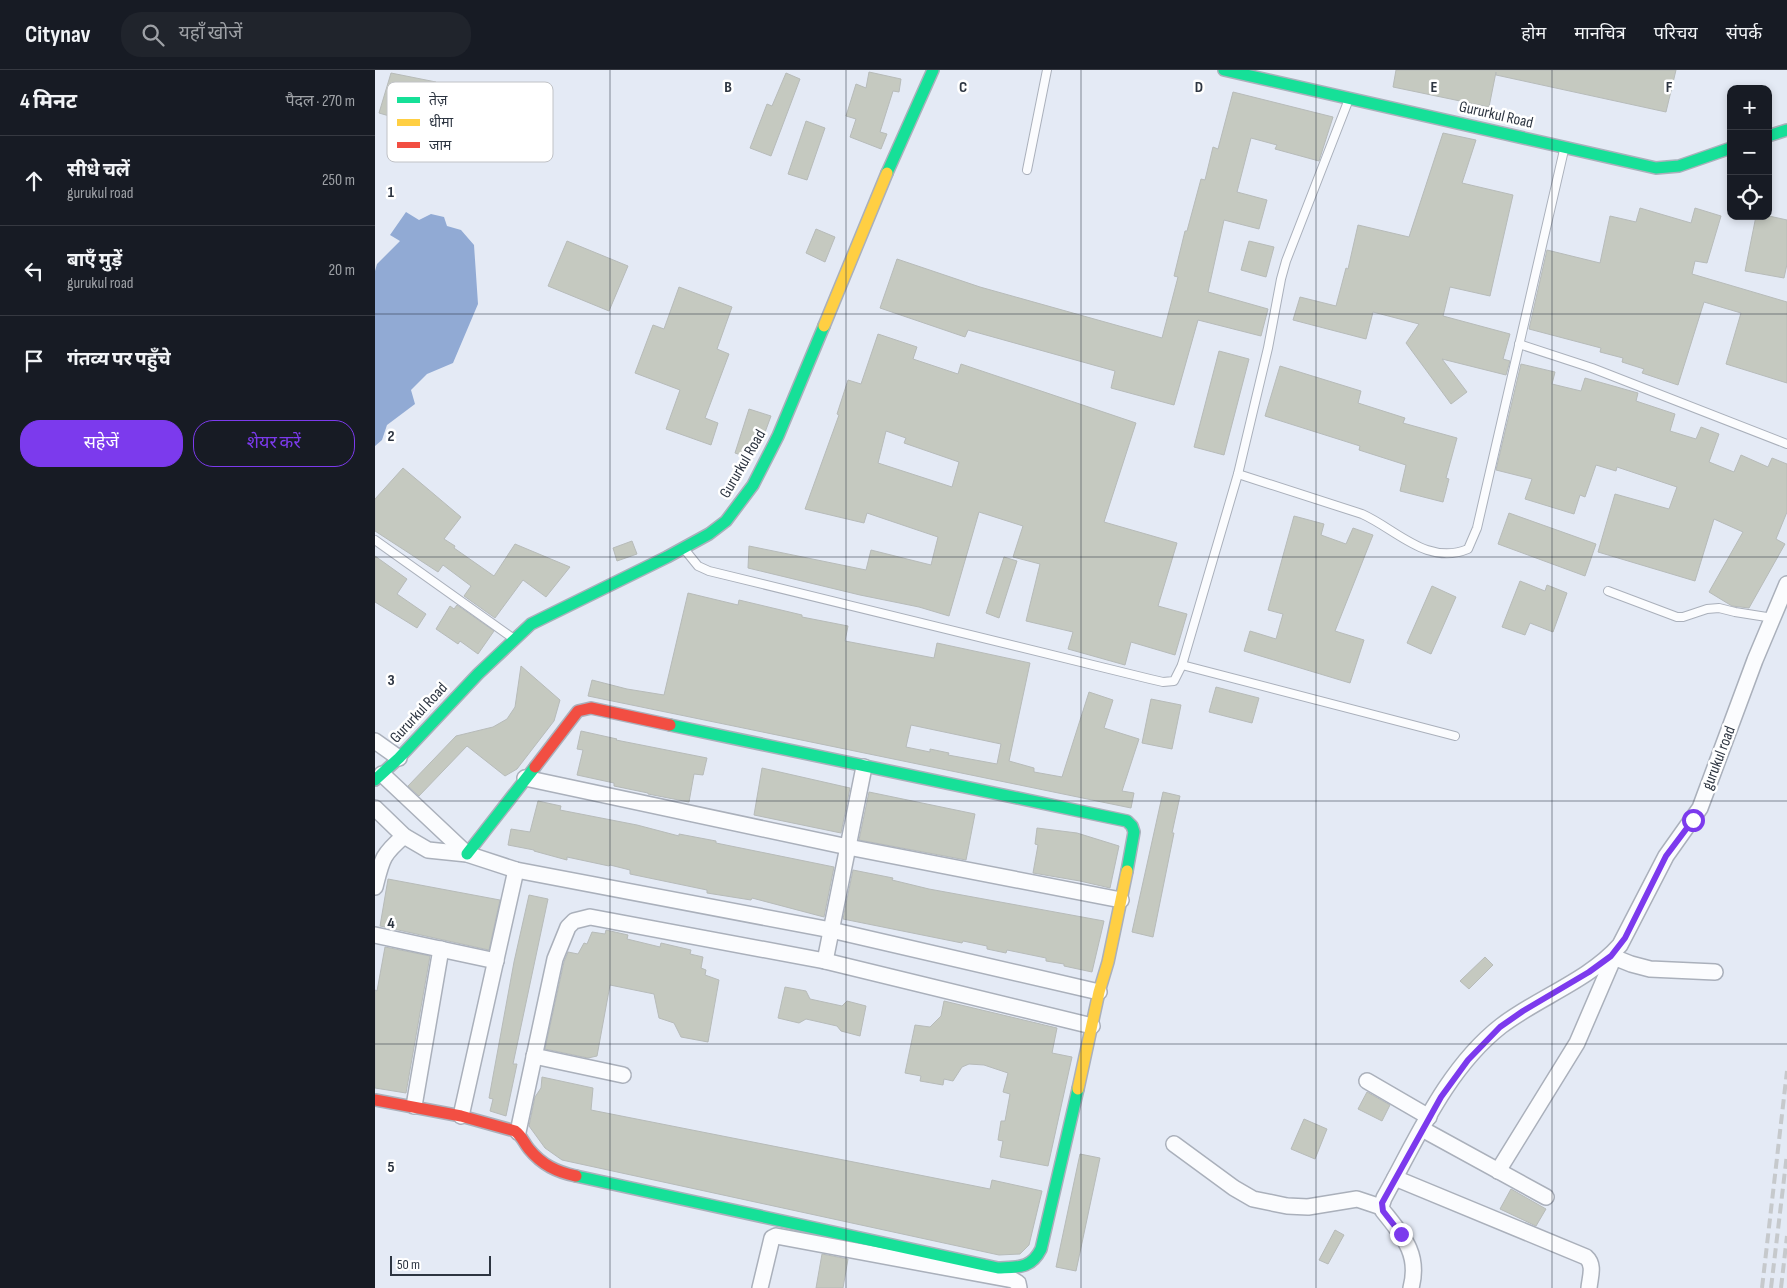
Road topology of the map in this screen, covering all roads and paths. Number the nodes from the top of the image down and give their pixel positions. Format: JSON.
{"nodes":[{"id":1,"x":933,"y":70,"type":"edge"},
{"id":2,"x":1047,"y":70,"type":"edge"},
{"id":3,"x":1224,"y":70,"type":"edge"},
{"id":4,"x":1349,"y":98,"type":"junction"},
{"id":5,"x":1787,"y":130,"type":"edge"},
{"id":6,"x":1772,"y":135,"type":"edge"},
{"id":7,"x":1565,"y":147,"type":"junction"},
{"id":8,"x":1727,"y":149,"type":"edge"},
{"id":9,"x":1027,"y":170,"type":"dead end"},
{"id":10,"x":1519,"y":344,"type":"junction"},
{"id":11,"x":1787,"y":444,"type":"edge"},
{"id":12,"x":1238,"y":474,"type":"junction"},
{"id":13,"x":375,"y":540,"type":"edge"},
{"id":14,"x":684,"y":548,"type":"junction"},
{"id":15,"x":1787,"y":584,"type":"edge"},
{"id":16,"x":1609,"y":591,"type":"dead end"},
{"id":17,"x":1773,"y":618,"type":"junction"},
{"id":18,"x":514,"y":639,"type":"junction"},
{"id":19,"x":1182,"y":665,"type":"junction"},
{"id":20,"x":1455,"y":736,"type":"dead end"},
{"id":21,"x":375,"y":741,"type":"edge"},
{"id":22,"x":399,"y":758,"type":"junction"},
{"id":23,"x":864,"y":766,"type":"junction"},
{"id":24,"x":378,"y":777,"type":"edge"},
{"id":25,"x":525,"y":778,"type":"junction"},
{"id":26,"x":375,"y":808,"type":"edge"},
{"id":27,"x":404,"y":836,"type":"junction"},
{"id":28,"x":848,"y":847,"type":"junction"},
{"id":29,"x":467,"y":854,"type":"junction"},
{"id":30,"x":516,"y":870,"type":"junction"},
{"id":31,"x":375,"y":887,"type":"edge"},
{"id":32,"x":1121,"y":900,"type":"junction"},
{"id":33,"x":831,"y":930,"type":"junction"},
{"id":34,"x":375,"y":935,"type":"edge"},
{"id":35,"x":441,"y":949,"type":"junction"},
{"id":36,"x":1613,"y":957,"type":"junction"},
{"id":37,"x":496,"y":961,"type":"junction"},
{"id":38,"x":825,"y":961,"type":"junction"},
{"id":39,"x":1715,"y":972,"type":"dead end"},
{"id":40,"x":1099,"y":992,"type":"junction"},
{"id":41,"x":1091,"y":1026,"type":"junction"},
{"id":42,"x":534,"y":1056,"type":"junction"},
{"id":43,"x":623,"y":1075,"type":"dead end"},
{"id":44,"x":1367,"y":1081,"type":"dead end"},
{"id":45,"x":375,"y":1100,"type":"edge"},
{"id":46,"x":414,"y":1106,"type":"junction"},
{"id":47,"x":461,"y":1116,"type":"junction"},
{"id":48,"x":1426,"y":1123,"type":"junction"},
{"id":49,"x":517,"y":1132,"type":"junction"},
{"id":50,"x":1174,"y":1144,"type":"dead end"},
{"id":51,"x":1498,"y":1171,"type":"junction"},
{"id":52,"x":1395,"y":1178,"type":"junction"},
{"id":53,"x":1545,"y":1197,"type":"dead end"},
{"id":54,"x":1381,"y":1207,"type":"junction"},
{"id":55,"x":761,"y":1288,"type":"edge"},
{"id":56,"x":1019,"y":1288,"type":"edge"},
{"id":57,"x":1411,"y":1288,"type":"edge"},
{"id":58,"x":1589,"y":1288,"type":"edge"}],
"edges":[{"from":1,"to":14,"type":"street","name":"Gururkul Road"},
{"from":2,"to":9,"type":"lane"},
{"from":3,"to":4,"type":"street","name":"Gururkul Road"},
{"from":4,"to":7,"type":"street","name":"Gururkul Road"},
{"from":4,"to":12,"type":"lane"},
{"from":5,"to":6,"type":"street"},
{"from":7,"to":8,"type":"street","name":"Gururkul Road"},
{"from":7,"to":10,"type":"lane"},
{"from":10,"to":11,"type":"lane"},
{"from":10,"to":12,"type":"lane"},
{"from":12,"to":19,"type":"lane"},
{"from":13,"to":18,"type":"lane"},
{"from":14,"to":18,"type":"street","name":"Gururkul Road"},
{"from":14,"to":19,"type":"lane"},
{"from":15,"to":17,"type":"street","name":"gurukul road"},
{"from":16,"to":17,"type":"lane"},
{"from":17,"to":36,"type":"street","name":"gurukul road"},
{"from":18,"to":22,"type":"street","name":"Gururkul Road"},
{"from":19,"to":20,"type":"lane"},
{"from":21,"to":22,"type":"street"},
{"from":22,"to":24,"type":"street","name":"Gururkul Road"},
{"from":23,"to":25,"type":"street"},
{"from":23,"to":28,"type":"street"},
{"from":23,"to":32,"type":"street"},
{"from":24,"to":29,"type":"street"},
{"from":25,"to":28,"type":"street"},
{"from":25,"to":29,"type":"street"},
{"from":26,"to":27,"type":"street"},
{"from":27,"to":29,"type":"street"},
{"from":27,"to":31,"type":"street"},
{"from":28,"to":32,"type":"street"},
{"from":28,"to":33,"type":"street"},
{"from":29,"to":30,"type":"street"},
{"from":30,"to":33,"type":"street"},
{"from":30,"to":37,"type":"street"},
{"from":32,"to":40,"type":"street"},
{"from":33,"to":38,"type":"street"},
{"from":33,"to":40,"type":"street"},
{"from":34,"to":35,"type":"street"},
{"from":35,"to":37,"type":"street"},
{"from":35,"to":46,"type":"street"},
{"from":36,"to":39,"type":"street"},
{"from":36,"to":48,"type":"street","name":"gurukul road"},
{"from":36,"to":51,"type":"street"},
{"from":37,"to":47,"type":"street"},
{"from":38,"to":41,"type":"street"},
{"from":38,"to":42,"type":"street"},
{"from":40,"to":41,"type":"street"},
{"from":41,"to":49,"type":"street"},
{"from":42,"to":43,"type":"street"},
{"from":42,"to":49,"type":"street"},
{"from":44,"to":48,"type":"street"},
{"from":45,"to":46,"type":"street"},
{"from":46,"to":47,"type":"street"},
{"from":47,"to":49,"type":"street"},
{"from":48,"to":51,"type":"street"},
{"from":48,"to":52,"type":"street","name":"gurukul road"},
{"from":50,"to":54,"type":"street"},
{"from":51,"to":53,"type":"street"},
{"from":52,"to":54,"type":"street","name":"gurukul road"},
{"from":52,"to":58,"type":"street"},
{"from":54,"to":57,"type":"street"},
{"from":55,"to":56,"type":"street"}]}
